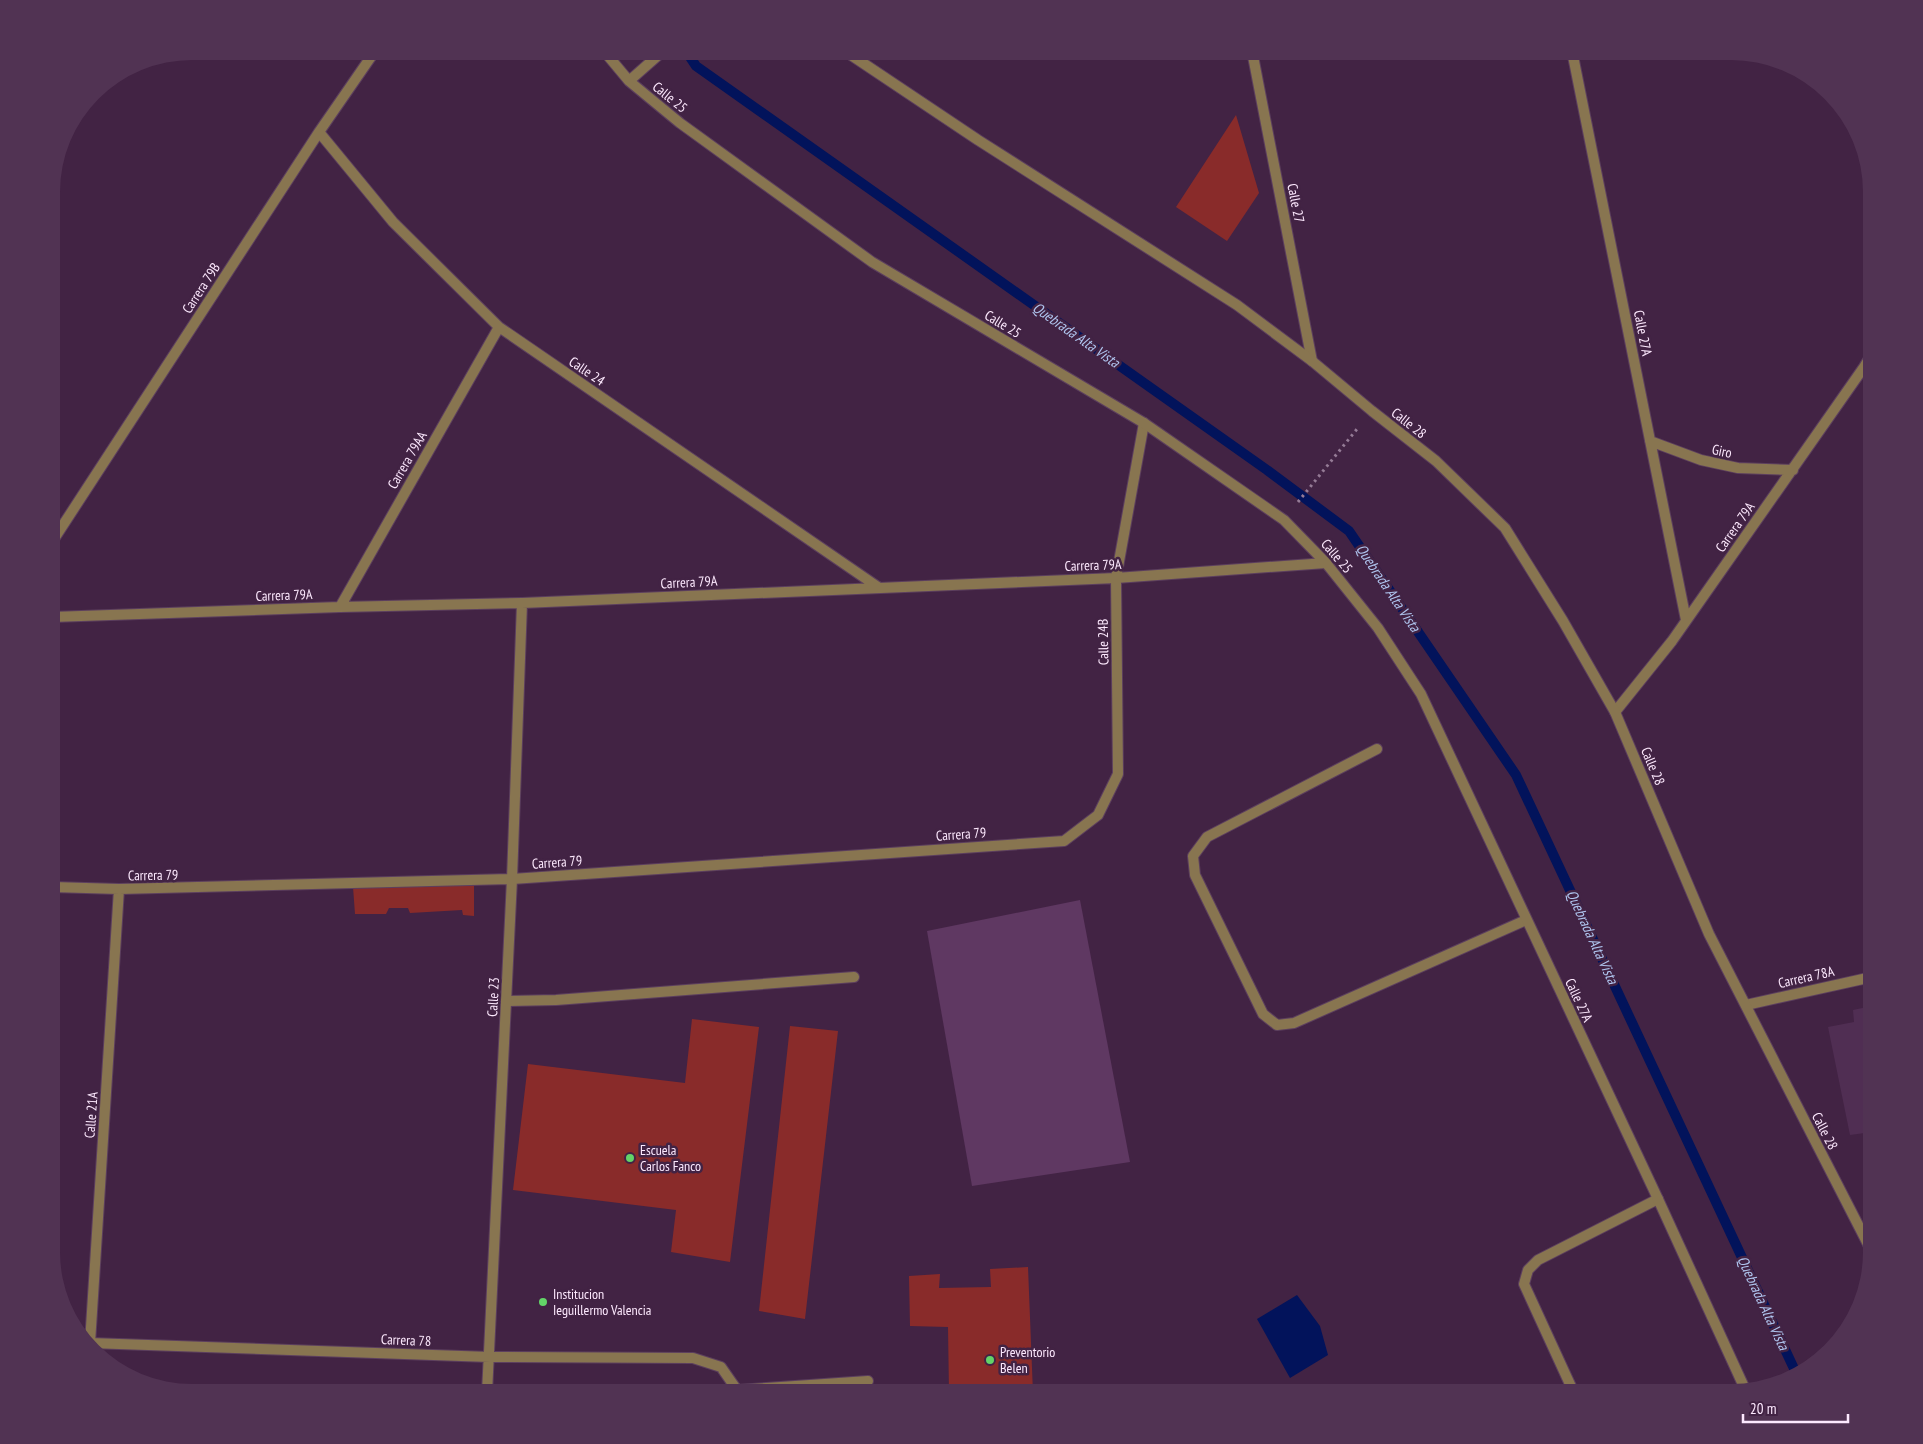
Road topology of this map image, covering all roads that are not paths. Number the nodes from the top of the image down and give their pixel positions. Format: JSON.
{"nodes":[{"id":1,"x":369,"y":60,"type":"edge"},
{"id":2,"x":612,"y":60,"type":"edge"},
{"id":3,"x":652,"y":60,"type":"edge"},
{"id":4,"x":858,"y":60,"type":"edge"},
{"id":5,"x":1254,"y":60,"type":"edge"},
{"id":6,"x":1574,"y":60,"type":"edge"},
{"id":7,"x":629,"y":80,"type":"junction"},
{"id":8,"x":319,"y":132,"type":"junction"},
{"id":9,"x":499,"y":327,"type":"junction"},
{"id":10,"x":1312,"y":361,"type":"junction"},
{"id":11,"x":1863,"y":367,"type":"edge"},
{"id":12,"x":1144,"y":423,"type":"junction"},
{"id":13,"x":1650,"y":441,"type":"junction"},
{"id":14,"x":1792,"y":470,"type":"junction"},
{"id":15,"x":60,"y":530,"type":"edge"},
{"id":16,"x":1326,"y":563,"type":"junction"},
{"id":17,"x":1116,"y":578,"type":"junction"},
{"id":18,"x":878,"y":587,"type":"junction"},
{"id":19,"x":522,"y":603,"type":"junction"},
{"id":20,"x":340,"y":607,"type":"junction"},
{"id":21,"x":60,"y":617,"type":"edge"},
{"id":22,"x":1686,"y":620,"type":"junction"},
{"id":23,"x":1378,"y":628,"type":"joint"},
{"id":24,"x":1615,"y":712,"type":"junction"},
{"id":25,"x":1377,"y":749,"type":"dead end"},
{"id":26,"x":1064,"y":841,"type":"joint"},
{"id":27,"x":512,"y":879,"type":"junction"},
{"id":28,"x":60,"y":887,"type":"edge"},
{"id":29,"x":119,"y":889,"type":"junction"},
{"id":30,"x":1526,"y":920,"type":"junction"},
{"id":31,"x":854,"y":977,"type":"dead end"},
{"id":32,"x":1863,"y":979,"type":"edge"},
{"id":33,"x":506,"y":1002,"type":"junction"},
{"id":34,"x":1746,"y":1004,"type":"junction"},
{"id":35,"x":1658,"y":1199,"type":"junction"},
{"id":36,"x":1863,"y":1234,"type":"edge"},
{"id":37,"x":90,"y":1336,"type":"edge"},
{"id":38,"x":97,"y":1343,"type":"edge"},
{"id":39,"x":490,"y":1357,"type":"junction"},
{"id":40,"x":868,"y":1381,"type":"dead end"},
{"id":41,"x":1742,"y":1383,"type":"edge"},
{"id":42,"x":488,"y":1384,"type":"edge"},
{"id":43,"x":732,"y":1384,"type":"edge"},
{"id":44,"x":829,"y":1384,"type":"edge"},
{"id":45,"x":1570,"y":1384,"type":"edge"}],
"edges":[{"from":1,"to":8,"type":"street","name":"Carrera 79B"},
{"from":2,"to":7,"type":"street","name":"Calle 25"},
{"from":3,"to":7,"type":"street"},
{"from":4,"to":10,"type":"street"},
{"from":5,"to":10,"type":"street","name":"Calle 27"},
{"from":6,"to":13,"type":"street","name":"Calle 27A"},
{"from":7,"to":12,"type":"street","name":"Calle 25"},
{"from":8,"to":9,"type":"street","name":"Calle 24"},
{"from":8,"to":15,"type":"street","name":"Carrera 79B"},
{"from":9,"to":18,"type":"street","name":"Calle 24"},
{"from":9,"to":20,"type":"street","name":"Carrera 79AA"},
{"from":10,"to":24,"type":"street","name":"Calle 28"},
{"from":11,"to":14,"type":"street","name":"Carrera 79A"},
{"from":12,"to":16,"type":"street","name":"Calle 25"},
{"from":12,"to":17,"type":"street","name":"Calle 24B"},
{"from":13,"to":14,"type":"street","name":"Giro"},
{"from":13,"to":22,"type":"street","name":"Calle 27A"},
{"from":14,"to":22,"type":"street","name":"Carrera 79A"},
{"from":16,"to":17,"type":"street","name":"Carrera 79A"},
{"from":16,"to":23,"type":"street","name":"Calle 25"},
{"from":17,"to":18,"type":"street","name":"Carrera 79A"},
{"from":17,"to":26,"type":"street","name":"Calle 24B"},
{"from":18,"to":19,"type":"street","name":"Carrera 79A"},
{"from":19,"to":20,"type":"street","name":"Carrera 79A"},
{"from":19,"to":27,"type":"street","name":"Calle 23"},
{"from":20,"to":21,"type":"street","name":"Carrera 79A"},
{"from":22,"to":24,"type":"street","name":"Carrera 79A"},
{"from":23,"to":30,"type":"street","name":"Calle 27A"},
{"from":24,"to":34,"type":"street","name":"Calle 28"},
{"from":25,"to":30,"type":"street"},
{"from":26,"to":27,"type":"street","name":"Carrera 79"},
{"from":27,"to":29,"type":"street","name":"Carrera 79"},
{"from":27,"to":33,"type":"street","name":"Calle 23"},
{"from":28,"to":29,"type":"street","name":"Carrera 79"},
{"from":29,"to":37,"type":"street","name":"Calle 21A"},
{"from":30,"to":35,"type":"street","name":"Calle 27A"},
{"from":31,"to":33,"type":"street"},
{"from":32,"to":34,"type":"street","name":"Carrera 78A"},
{"from":33,"to":39,"type":"street","name":"Calle 23"},
{"from":34,"to":36,"type":"street","name":"Calle 28"},
{"from":35,"to":41,"type":"street","name":"Calle 27A"},
{"from":35,"to":45,"type":"street"},
{"from":38,"to":39,"type":"street","name":"Carrera 78"},
{"from":39,"to":42,"type":"street","name":"Calle 23"},
{"from":39,"to":43,"type":"street","name":"Carrera 78"},
{"from":40,"to":44,"type":"street"}]}
